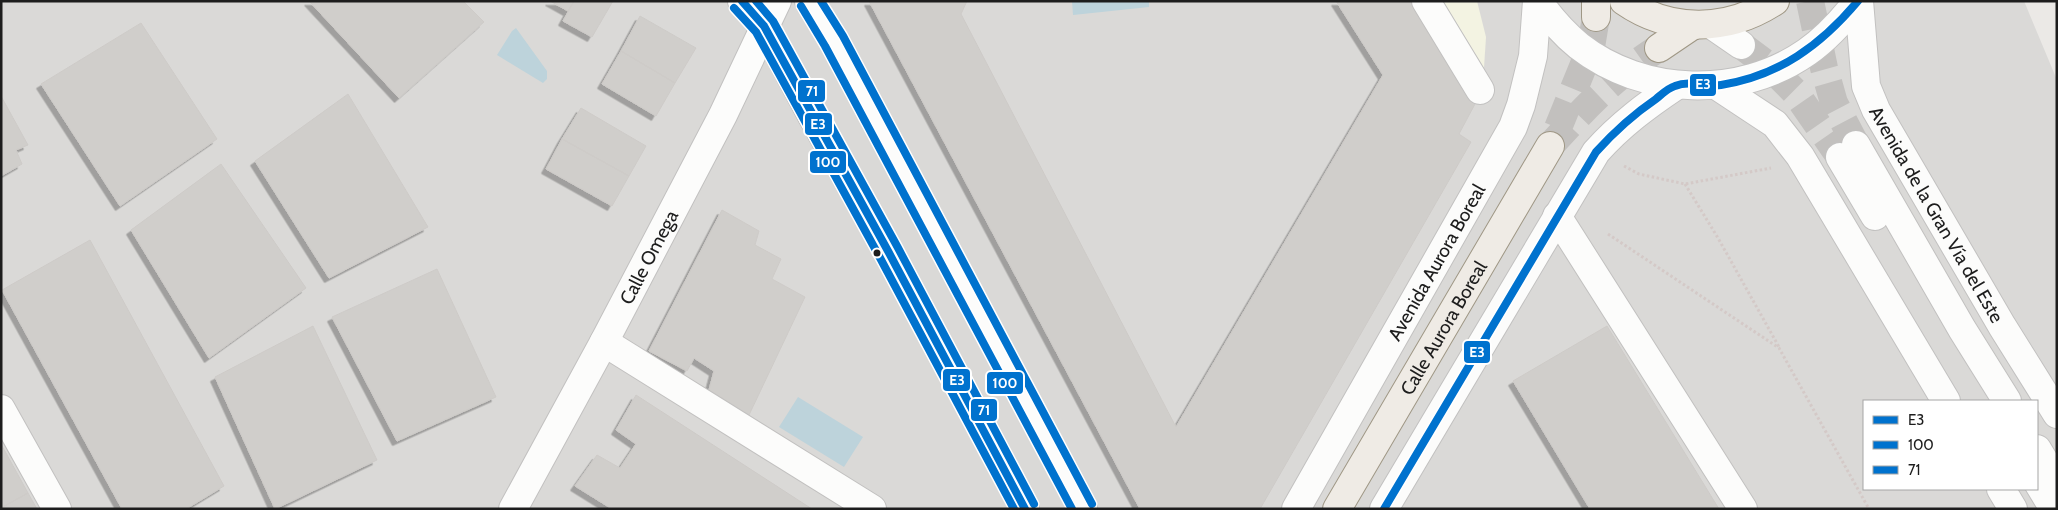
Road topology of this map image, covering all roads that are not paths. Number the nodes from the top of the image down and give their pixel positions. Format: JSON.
{"nodes":[{"id":1,"x":742,"y":1,"type":"edge"},
{"id":2,"x":778,"y":1,"type":"edge"},
{"id":3,"x":809,"y":1,"type":"edge"},
{"id":4,"x":1426,"y":1,"type":"edge"},
{"id":5,"x":1537,"y":1,"type":"edge"},
{"id":6,"x":1624,"y":1,"type":"edge"},
{"id":7,"x":1775,"y":1,"type":"edge"},
{"id":8,"x":1859,"y":1,"type":"edge"},
{"id":9,"x":1703,"y":25,"type":"junction"},
{"id":10,"x":764,"y":26,"type":"junction"},
{"id":11,"x":1740,"y":46,"type":"tunnel mouth"},
{"id":12,"x":1658,"y":48,"type":"tunnel mouth"},
{"id":13,"x":1677,"y":85,"type":"junction"},
{"id":14,"x":1716,"y":85,"type":"junction"},
{"id":15,"x":1480,"y":90,"type":"dead end"},
{"id":16,"x":1550,"y":146,"type":"tunnel mouth"},
{"id":17,"x":1557,"y":216,"type":"junction"},
{"id":18,"x":604,"y":342,"type":"junction"},
{"id":19,"x":1945,"y":400,"type":"edge"},
{"id":20,"x":1986,"y":400,"type":"edge"},
{"id":21,"x":2006,"y":400,"type":"edge"},
{"id":22,"x":1,"y":409,"type":"edge"},
{"id":23,"x":2057,"y":414,"type":"edge"},
{"id":24,"x":2038,"y":451,"type":"edge"},
{"id":25,"x":2057,"y":482,"type":"edge"},
{"id":26,"x":2038,"y":483,"type":"edge"},
{"id":27,"x":2002,"y":490,"type":"edge"},
{"id":28,"x":56,"y":509,"type":"edge"},
{"id":29,"x":513,"y":509,"type":"edge"},
{"id":30,"x":872,"y":509,"type":"edge"},
{"id":31,"x":1025,"y":509,"type":"edge"},
{"id":32,"x":1083,"y":509,"type":"edge"},
{"id":33,"x":1296,"y":509,"type":"edge"},
{"id":34,"x":1337,"y":509,"type":"edge"},
{"id":35,"x":1384,"y":509,"type":"edge"},
{"id":36,"x":1743,"y":509,"type":"edge"},
{"id":37,"x":2013,"y":509,"type":"edge"},
{"id":38,"x":2054,"y":509,"type":"edge"}],
"edges":[{"from":1,"to":10,"type":"street"},
{"from":2,"to":10,"type":"street","name":"Calle Omega"},
{"from":3,"to":32,"type":"street"},
{"from":4,"to":15,"type":"street"},
{"from":5,"to":13,"type":"street"},
{"from":5,"to":33,"type":"street","name":"Avenida Aurora Boreal"},
{"from":6,"to":9,"type":"main road"},
{"from":7,"to":9,"type":"main road"},
{"from":8,"to":14,"type":"street"},
{"from":8,"to":23,"type":"street","name":"Avenida de la Gran Vía del Este"},
{"from":9,"to":11,"type":"street"},
{"from":9,"to":12,"type":"main road"},
{"from":10,"to":18,"type":"street","name":"Calle Omega"},
{"from":10,"to":31,"type":"street"},
{"from":13,"to":14,"type":"street"},
{"from":13,"to":17,"type":"street"},
{"from":14,"to":19,"type":"street"},
{"from":16,"to":34,"type":"main road","name":"Calle Aurora Boreal"},
{"from":17,"to":35,"type":"street"},
{"from":17,"to":36,"type":"street"},
{"from":18,"to":29,"type":"street","name":"Calle Omega"},
{"from":18,"to":30,"type":"street"},
{"from":20,"to":21,"type":"street","name":"Avenida de la Gran Vía del Este"},
{"from":22,"to":28,"type":"street"},
{"from":24,"to":25,"type":"street"},
{"from":26,"to":38,"type":"street"},
{"from":27,"to":37,"type":"street"}]}
